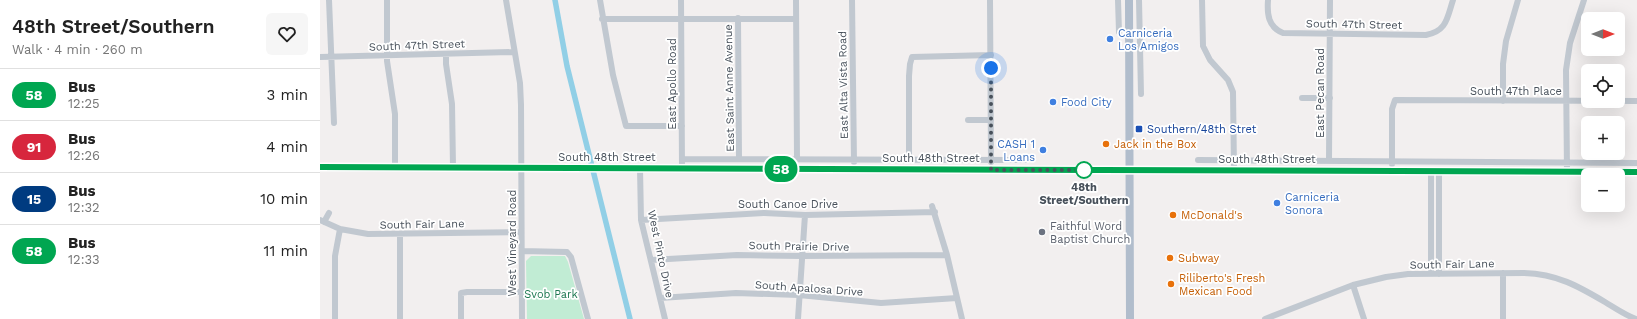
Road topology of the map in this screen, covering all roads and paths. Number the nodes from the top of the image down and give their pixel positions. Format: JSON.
{"nodes":[{"id":1,"x":329,"y":0,"type":"edge"},
{"id":2,"x":387,"y":0,"type":"edge"},
{"id":3,"x":506,"y":0,"type":"edge"},
{"id":4,"x":600,"y":0,"type":"edge"},
{"id":5,"x":681,"y":0,"type":"edge"},
{"id":6,"x":796,"y":0,"type":"edge"},
{"id":7,"x":852,"y":0,"type":"edge"},
{"id":8,"x":990,"y":0,"type":"edge"},
{"id":9,"x":1118,"y":0,"type":"edge"},
{"id":10,"x":1129,"y":0,"type":"edge"},
{"id":11,"x":1140,"y":0,"type":"edge"},
{"id":12,"x":1202,"y":0,"type":"edge"},
{"id":13,"x":1268,"y":0,"type":"edge"},
{"id":14,"x":1330,"y":0,"type":"edge"},
{"id":15,"x":1452,"y":0,"type":"edge"},
{"id":16,"x":1518,"y":0,"type":"edge"},
{"id":17,"x":1584,"y":0,"type":"edge"},
{"id":18,"x":681,"y":18,"type":"junction"},
{"id":19,"x":738,"y":18,"type":"junction"},
{"id":20,"x":602,"y":19,"type":"junction"},
{"id":21,"x":796,"y":19,"type":"junction"},
{"id":22,"x":1119,"y":32,"type":"dead end"},
{"id":23,"x":1330,"y":34,"type":"junction"},
{"id":24,"x":514,"y":52,"type":"junction"},
{"id":25,"x":446,"y":54,"type":"junction"},
{"id":26,"x":387,"y":55,"type":"junction"},
{"id":27,"x":991,"y":55,"type":"junction"},
{"id":28,"x":320,"y":57,"type":"edge"},
{"id":29,"x":332,"y":57,"type":"junction"},
{"id":30,"x":1141,"y":94,"type":"dead end"},
{"id":31,"x":1302,"y":98,"type":"dead end"},
{"id":32,"x":1330,"y":98,"type":"junction"},
{"id":33,"x":1503,"y":101,"type":"junction"},
{"id":34,"x":1566,"y":101,"type":"junction"},
{"id":35,"x":1637,"y":102,"type":"edge"},
{"id":36,"x":968,"y":120,"type":"dead end"},
{"id":37,"x":991,"y":120,"type":"junction"},
{"id":38,"x":334,"y":123,"type":"dead end"},
{"id":39,"x":682,"y":126,"type":"junction"},
{"id":40,"x":682,"y":159,"type":"junction"},
{"id":41,"x":739,"y":159,"type":"junction"},
{"id":42,"x":797,"y":159,"type":"junction"},
{"id":43,"x":854,"y":160,"type":"junction"},
{"id":44,"x":909,"y":160,"type":"junction"},
{"id":45,"x":991,"y":160,"type":"junction"},
{"id":46,"x":1025,"y":160,"type":"dead end"},
{"id":47,"x":1198,"y":160,"type":"dead end"},
{"id":48,"x":1234,"y":160,"type":"junction"},
{"id":49,"x":1329,"y":161,"type":"junction"},
{"id":50,"x":1392,"y":162,"type":"junction"},
{"id":51,"x":1567,"y":163,"type":"junction"},
{"id":52,"x":1637,"y":163,"type":"edge"},
{"id":53,"x":320,"y":167,"type":"edge"},
{"id":54,"x":395,"y":167,"type":"junction"},
{"id":55,"x":453,"y":167,"type":"junction"},
{"id":56,"x":521,"y":168,"type":"junction"},
{"id":57,"x":640,"y":168,"type":"junction"},
{"id":58,"x":682,"y":168,"type":"junction"},
{"id":59,"x":854,"y":169,"type":"junction"},
{"id":60,"x":991,"y":170,"type":"junction"},
{"id":61,"x":1130,"y":170,"type":"junction"},
{"id":62,"x":1234,"y":170,"type":"junction"},
{"id":63,"x":1392,"y":171,"type":"junction"},
{"id":64,"x":1435,"y":172,"type":"junction"},
{"id":65,"x":1567,"y":172,"type":"junction"},
{"id":66,"x":1637,"y":172,"type":"edge"},
{"id":67,"x":329,"y":213,"type":"dead end"},
{"id":68,"x":805,"y":215,"type":"junction"},
{"id":69,"x":641,"y":220,"type":"junction"},
{"id":70,"x":322,"y":221,"type":"edge"},
{"id":71,"x":340,"y":229,"type":"junction"},
{"id":72,"x":522,"y":232,"type":"junction"},
{"id":73,"x":400,"y":234,"type":"junction"},
{"id":74,"x":522,"y":251,"type":"junction"},
{"id":75,"x":946,"y":255,"type":"junction"},
{"id":76,"x":802,"y":256,"type":"junction"},
{"id":77,"x":651,"y":260,"type":"junction"},
{"id":78,"x":1503,"y":273,"type":"junction"},
{"id":79,"x":1431,"y":274,"type":"junction"},
{"id":80,"x":1439,"y":274,"type":"junction"},
{"id":81,"x":1353,"y":284,"type":"junction"},
{"id":82,"x":522,"y":292,"type":"junction"},
{"id":83,"x":799,"y":295,"type":"junction"},
{"id":84,"x":660,"y":298,"type":"junction"},
{"id":85,"x":957,"y":298,"type":"junction"},
{"id":86,"x":1632,"y":318,"type":"edge"},
{"id":87,"x":335,"y":319,"type":"edge"},
{"id":88,"x":400,"y":319,"type":"edge"},
{"id":89,"x":461,"y":319,"type":"edge"},
{"id":90,"x":522,"y":319,"type":"edge"},
{"id":91,"x":588,"y":319,"type":"edge"},
{"id":92,"x":665,"y":319,"type":"edge"},
{"id":93,"x":798,"y":319,"type":"edge"},
{"id":94,"x":962,"y":319,"type":"edge"},
{"id":95,"x":1130,"y":319,"type":"edge"},
{"id":96,"x":1265,"y":319,"type":"edge"},
{"id":97,"x":1364,"y":319,"type":"edge"},
{"id":98,"x":1503,"y":319,"type":"edge"}],
"edges":[{"from":1,"to":29,"type":"street"},
{"from":2,"to":26,"type":"street"},
{"from":3,"to":24,"type":"street","name":"West Vineyard Road"},
{"from":4,"to":20,"type":"street"},
{"from":5,"to":18,"type":"street","name":"East Apollo Road"},
{"from":6,"to":21,"type":"street"},
{"from":7,"to":43,"type":"street","name":"East Alta Vista Road"},
{"from":8,"to":27,"type":"street"},
{"from":9,"to":22,"type":"street"},
{"from":10,"to":61,"type":"main road"},
{"from":11,"to":30,"type":"street"},
{"from":12,"to":48,"type":"street"},
{"from":13,"to":23,"type":"street","name":"South 47th Street"},
{"from":14,"to":23,"type":"street","name":"East Pecan Road"},
{"from":15,"to":23,"type":"street","name":"South 47th Street"},
{"from":16,"to":33,"type":"street"},
{"from":17,"to":34,"type":"street"},
{"from":18,"to":19,"type":"street"},
{"from":18,"to":20,"type":"street"},
{"from":18,"to":39,"type":"street","name":"East Apollo Road"},
{"from":19,"to":21,"type":"street"},
{"from":19,"to":41,"type":"street","name":"East Saint Anne Avenue"},
{"from":20,"to":39,"type":"street"},
{"from":21,"to":42,"type":"street"},
{"from":23,"to":32,"type":"street","name":"East Pecan Road"},
{"from":24,"to":25,"type":"street","name":"South 47th Street"},
{"from":24,"to":56,"type":"street","name":"West Vineyard Road"},
{"from":25,"to":26,"type":"street","name":"South 47th Street"},
{"from":25,"to":55,"type":"street"},
{"from":26,"to":29,"type":"street","name":"South 47th Street"},
{"from":26,"to":54,"type":"street"},
{"from":27,"to":37,"type":"street"},
{"from":27,"to":44,"type":"street"},
{"from":28,"to":29,"type":"street","name":"South 47th Street"},
{"from":29,"to":38,"type":"street"},
{"from":31,"to":32,"type":"street"},
{"from":32,"to":49,"type":"street","name":"East Pecan Road"},
{"from":33,"to":34,"type":"street","name":"South 47th Place"},
{"from":33,"to":50,"type":"street","name":"South 47th Place"},
{"from":34,"to":35,"type":"street","name":"South 47th Place"},
{"from":34,"to":51,"type":"street"},
{"from":36,"to":37,"type":"street"},
{"from":37,"to":45,"type":"street"},
{"from":39,"to":40,"type":"street","name":"East Apollo Road"},
{"from":40,"to":41,"type":"street","name":"South 48th Street"},
{"from":40,"to":58,"type":"street","name":"East Apollo Road"},
{"from":41,"to":42,"type":"street","name":"South 48th Street"},
{"from":42,"to":43,"type":"street","name":"South 48th Street"},
{"from":43,"to":44,"type":"street","name":"South 48th Street"},
{"from":43,"to":59,"type":"street","name":"East Alta Vista Road"},
{"from":44,"to":45,"type":"street","name":"South 48th Street"},
{"from":45,"to":46,"type":"street","name":"South 48th Street"},
{"from":45,"to":60,"type":"street"},
{"from":47,"to":48,"type":"street","name":"South 48th Street"},
{"from":48,"to":49,"type":"street","name":"South 48th Street"},
{"from":48,"to":62,"type":"street"},
{"from":49,"to":50,"type":"street","name":"South 48th Street"},
{"from":50,"to":51,"type":"street","name":"South 48th Street"},
{"from":50,"to":63,"type":"street"},
{"from":51,"to":52,"type":"street","name":"South 48th Street"},
{"from":51,"to":65,"type":"street"},
{"from":53,"to":54,"type":"main road","name":"South 48th Street"},
{"from":54,"to":55,"type":"main road","name":"South 48th Street"},
{"from":55,"to":56,"type":"main road","name":"South 48th Street"},
{"from":56,"to":57,"type":"main road","name":"South 48th Street"},
{"from":56,"to":72,"type":"street","name":"West Vineyard Road"},
{"from":57,"to":58,"type":"main road","name":"South 48th Street"},
{"from":57,"to":69,"type":"street","name":"West Pinto Drive"},
{"from":58,"to":59,"type":"main road","name":"South 48th Street"},
{"from":59,"to":60,"type":"main road","name":"South 48th Street"},
{"from":60,"to":61,"type":"main road","name":"South 48th Street"},
{"from":61,"to":62,"type":"main road","name":"South 48th Street"},
{"from":61,"to":95,"type":"main road"},
{"from":62,"to":63,"type":"main road","name":"South 48th Street"},
{"from":63,"to":64,"type":"main road","name":"South 48th Street"},
{"from":64,"to":65,"type":"main road","name":"South 48th Street"},
{"from":64,"to":79,"type":"street"},
{"from":64,"to":80,"type":"street"},
{"from":65,"to":66,"type":"main road","name":"South 48th Street"},
{"from":67,"to":70,"type":"street","name":"South Fair Lane"},
{"from":68,"to":69,"type":"street","name":"South Canoe Drive"},
{"from":68,"to":75,"type":"street","name":"South Canoe Drive"},
{"from":68,"to":76,"type":"street"},
{"from":69,"to":77,"type":"street","name":"West Pinto Drive"},
{"from":70,"to":71,"type":"street","name":"South Fair Lane"},
{"from":71,"to":73,"type":"street","name":"South Fair Lane"},
{"from":71,"to":87,"type":"street"},
{"from":72,"to":73,"type":"street","name":"South Fair Lane"},
{"from":72,"to":74,"type":"street","name":"West Vineyard Road"},
{"from":73,"to":88,"type":"street"},
{"from":74,"to":82,"type":"street","name":"West Vineyard Road"},
{"from":74,"to":91,"type":"street"},
{"from":75,"to":76,"type":"street","name":"South Prairie Drive"},
{"from":75,"to":85,"type":"street"},
{"from":76,"to":77,"type":"street","name":"South Prairie Drive"},
{"from":76,"to":83,"type":"street"},
{"from":77,"to":84,"type":"street","name":"West Pinto Drive"},
{"from":78,"to":80,"type":"street","name":"South Fair Lane"},
{"from":78,"to":86,"type":"street","name":"South Fair Lane"},
{"from":78,"to":98,"type":"street"},
{"from":79,"to":80,"type":"street","name":"South Fair Lane"},
{"from":79,"to":81,"type":"street","name":"South Fair Lane"},
{"from":81,"to":96,"type":"street","name":"South Fair Lane"},
{"from":81,"to":97,"type":"street"},
{"from":82,"to":89,"type":"street"},
{"from":82,"to":90,"type":"street","name":"West Vineyard Road"},
{"from":83,"to":84,"type":"street","name":"South Apalosa Drive"},
{"from":83,"to":85,"type":"street","name":"South Apalosa Drive"},
{"from":83,"to":93,"type":"street"},
{"from":84,"to":92,"type":"street","name":"West Pinto Drive"},
{"from":85,"to":94,"type":"street"}]}
